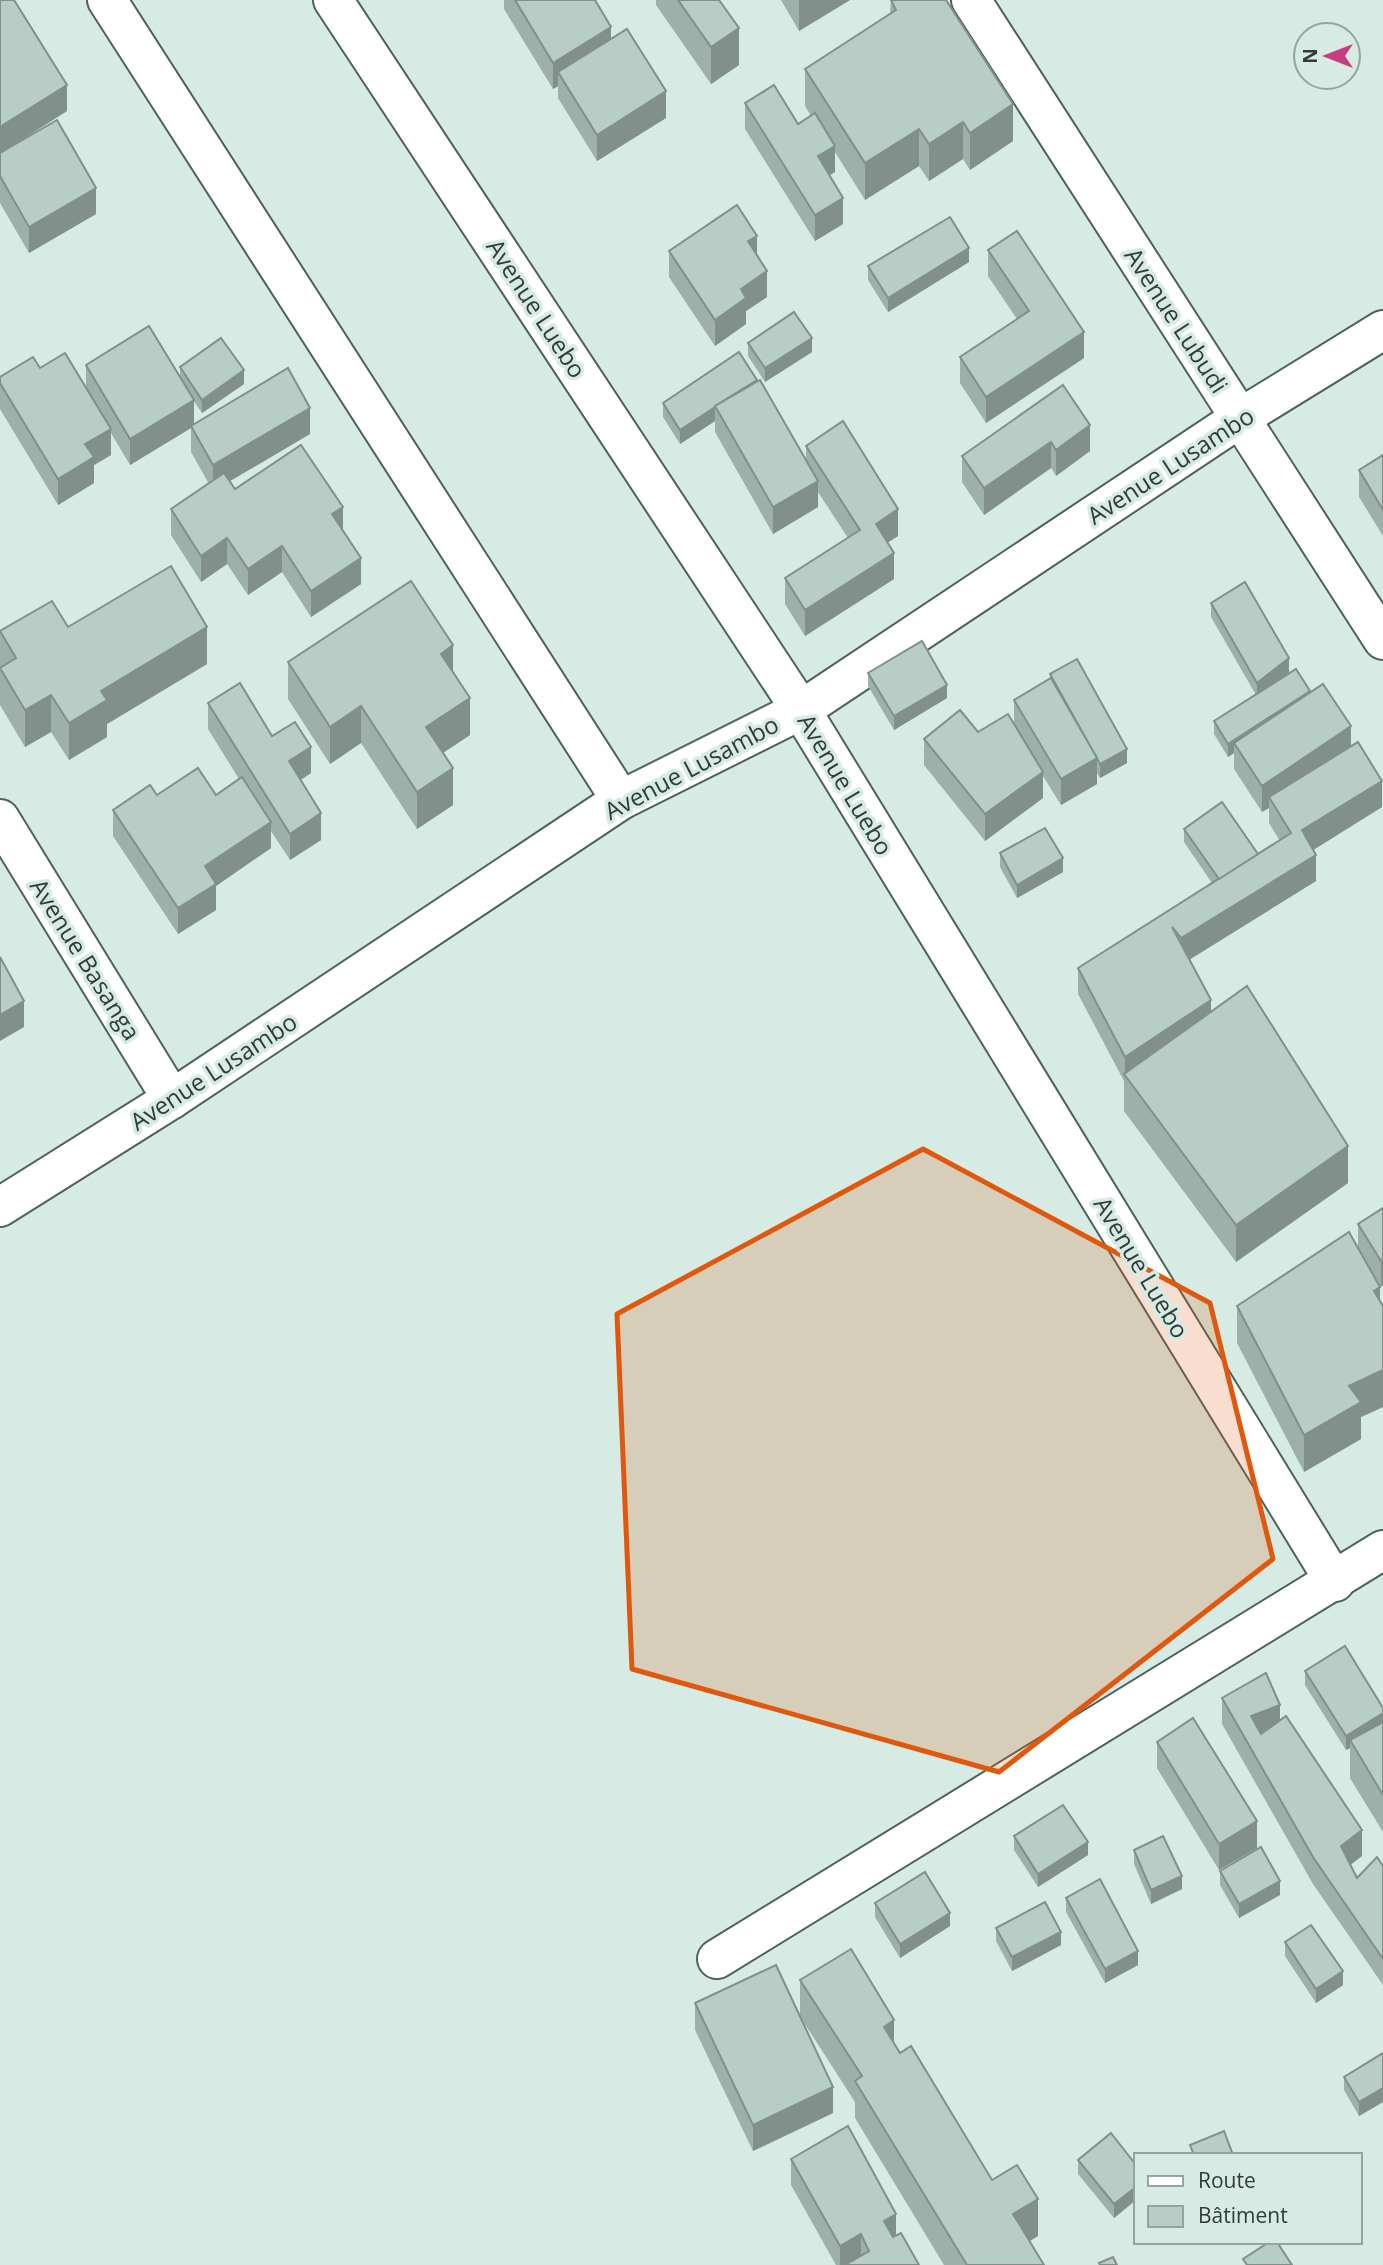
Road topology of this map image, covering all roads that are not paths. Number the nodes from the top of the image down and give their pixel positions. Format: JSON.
{"nodes":[{"id":1,"x":107,"y":0,"type":"edge"},
{"id":2,"x":333,"y":0,"type":"edge"},
{"id":3,"x":971,"y":0,"type":"edge"},
{"id":4,"x":1383,"y":330,"type":"edge"},
{"id":5,"x":1240,"y":418,"type":"junction"},
{"id":6,"x":1383,"y":640,"type":"edge"},
{"id":7,"x":801,"y":710,"type":"junction"},
{"id":8,"x":621,"y":800,"type":"junction"},
{"id":9,"x":0,"y":819,"type":"edge"},
{"id":10,"x":172,"y":1099,"type":"junction"},
{"id":11,"x":0,"y":1207,"type":"edge"},
{"id":12,"x":1383,"y":1550,"type":"edge"},
{"id":13,"x":1335,"y":1582,"type":"junction"},
{"id":14,"x":718,"y":1959,"type":"dead end"}],
"edges":[{"from":1,"to":8,"type":"street"},
{"from":2,"to":7,"type":"street","name":"Avenue Luebo"},
{"from":3,"to":5,"type":"street","name":"Avenue Lubudi"},
{"from":4,"to":5,"type":"street","name":"Avenue Lusambo"},
{"from":5,"to":6,"type":"street","name":"Avenue Lubudi"},
{"from":5,"to":7,"type":"street","name":"Avenue Lusambo"},
{"from":7,"to":8,"type":"street","name":"Avenue Lusambo"},
{"from":7,"to":13,"type":"street","name":"Avenue Luebo"},
{"from":8,"to":10,"type":"street","name":"Avenue Lusambo"},
{"from":9,"to":10,"type":"street","name":"Avenue Basanga"},
{"from":10,"to":11,"type":"street","name":"Avenue Lusambo"},
{"from":12,"to":13,"type":"street"},
{"from":13,"to":14,"type":"street"}]}
